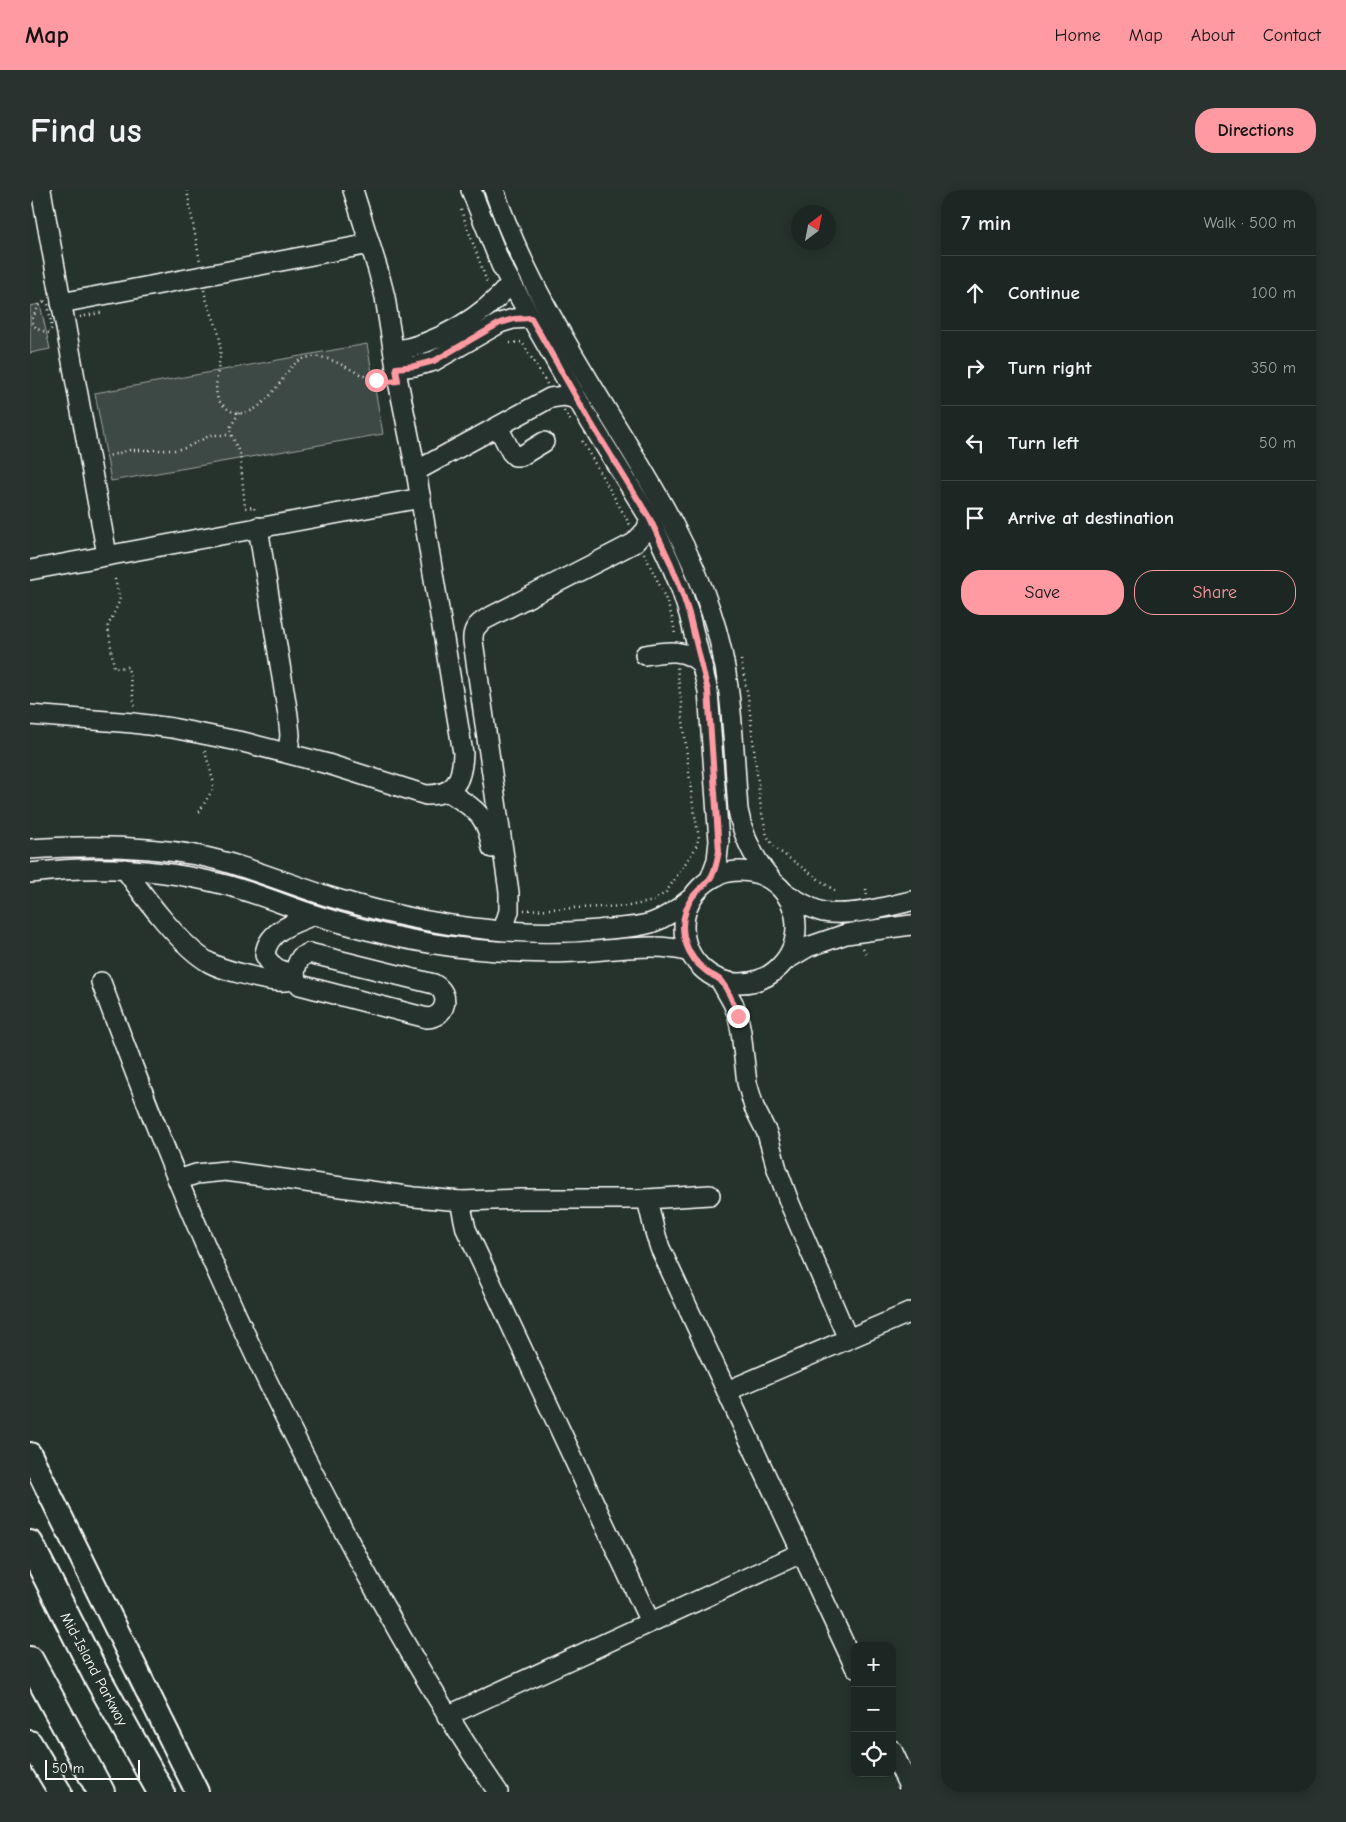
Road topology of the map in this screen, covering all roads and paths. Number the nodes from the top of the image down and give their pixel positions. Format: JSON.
{"nodes":[{"id":1,"x":40,"y":190,"type":"edge"},
{"id":2,"x":187,"y":190,"type":"edge"},
{"id":3,"x":353,"y":190,"type":"edge"},
{"id":4,"x":471,"y":190,"type":"edge"},
{"id":5,"x":494,"y":190,"type":"edge"},
{"id":6,"x":460,"y":208,"type":"dead end"},
{"id":7,"x":370,"y":244,"type":"junction"},
{"id":8,"x":202,"y":276,"type":"junction"},
{"id":9,"x":511,"y":283,"type":"junction"},
{"id":10,"x":61,"y":303,"type":"junction"},
{"id":11,"x":489,"y":306,"type":"junction"},
{"id":12,"x":531,"y":318,"type":"junction"},
{"id":13,"x":30,"y":321,"type":"edge"},
{"id":14,"x":442,"y":336,"type":"junction"},
{"id":15,"x":510,"y":342,"type":"dead end"},
{"id":16,"x":452,"y":352,"type":"junction"},
{"id":17,"x":396,"y":367,"type":"junction"},
{"id":18,"x":560,"y":399,"type":"junction"},
{"id":19,"x":239,"y":413,"type":"junction"},
{"id":20,"x":572,"y":424,"type":"dead end"},
{"id":21,"x":498,"y":426,"type":"junction"},
{"id":22,"x":230,"y":435,"type":"junction"},
{"id":23,"x":582,"y":440,"type":"dead end"},
{"id":24,"x":544,"y":442,"type":"dead end"},
{"id":25,"x":90,"y":464,"type":"junction"},
{"id":26,"x":416,"y":471,"type":"junction"},
{"id":27,"x":421,"y":498,"type":"junction"},
{"id":28,"x":650,"y":519,"type":"junction"},
{"id":29,"x":258,"y":527,"type":"junction"},
{"id":30,"x":630,"y":527,"type":"dead end"},
{"id":31,"x":644,"y":552,"type":"dead end"},
{"id":32,"x":106,"y":555,"type":"junction"},
{"id":33,"x":30,"y":570,"type":"edge"},
{"id":34,"x":115,"y":579,"type":"dead end"},
{"id":35,"x":692,"y":626,"type":"junction"},
{"id":36,"x":675,"y":636,"type":"dead end"},
{"id":37,"x":662,"y":655,"type":"junction"},
{"id":38,"x":702,"y":665,"type":"junction"},
{"id":39,"x":136,"y":710,"type":"dead end"},
{"id":40,"x":30,"y":715,"type":"edge"},
{"id":41,"x":198,"y":733,"type":"junction"},
{"id":42,"x":288,"y":753,"type":"junction"},
{"id":43,"x":452,"y":794,"type":"junction"},
{"id":44,"x":199,"y":812,"type":"dead end"},
{"id":45,"x":30,"y":849,"type":"edge"},
{"id":46,"x":495,"y":863,"type":"dead end"},
{"id":47,"x":125,"y":869,"type":"junction"},
{"id":48,"x":30,"y":874,"type":"edge"},
{"id":49,"x":710,"y":879,"type":"junction"},
{"id":50,"x":771,"y":879,"type":"junction"},
{"id":51,"x":785,"y":893,"type":"junction"},
{"id":52,"x":690,"y":900,"type":"junction"},
{"id":53,"x":911,"y":901,"type":"edge"},
{"id":54,"x":509,"y":911,"type":"junction"},
{"id":55,"x":314,"y":915,"type":"junction"},
{"id":56,"x":911,"y":925,"type":"edge"},
{"id":57,"x":505,"y":931,"type":"junction"},
{"id":58,"x":506,"y":951,"type":"junction"},
{"id":59,"x":689,"y":952,"type":"junction"},
{"id":60,"x":786,"y":960,"type":"junction"},
{"id":61,"x":295,"y":976,"type":"junction"},
{"id":62,"x":720,"y":980,"type":"junction"},
{"id":63,"x":101,"y":982,"type":"dead end"},
{"id":64,"x":178,"y":1180,"type":"junction"},
{"id":65,"x":710,"y":1196,"type":"dead end"},
{"id":66,"x":647,"y":1199,"type":"junction"},
{"id":67,"x":461,"y":1201,"type":"junction"},
{"id":68,"x":911,"y":1312,"type":"edge"},
{"id":69,"x":848,"y":1339,"type":"junction"},
{"id":70,"x":727,"y":1391,"type":"junction"},
{"id":71,"x":30,"y":1454,"type":"edge"},
{"id":72,"x":30,"y":1544,"type":"edge"},
{"id":73,"x":801,"y":1553,"type":"junction"},
{"id":74,"x":650,"y":1622,"type":"junction"},
{"id":75,"x":851,"y":1658,"type":"edge"},
{"id":76,"x":30,"y":1660,"type":"edge"},
{"id":77,"x":448,"y":1716,"type":"junction"},
{"id":78,"x":30,"y":1742,"type":"edge"},
{"id":79,"x":896,"y":1759,"type":"edge"},
{"id":80,"x":911,"y":1791,"type":"edge"},
{"id":81,"x":60,"y":1792,"type":"edge"},
{"id":82,"x":101,"y":1792,"type":"edge"},
{"id":83,"x":161,"y":1792,"type":"edge"},
{"id":84,"x":197,"y":1792,"type":"edge"},
{"id":85,"x":498,"y":1792,"type":"edge"}],
"edges":[{"from":1,"to":10,"type":"street"},
{"from":2,"to":8,"type":"path"},
{"from":3,"to":7,"type":"street"},
{"from":4,"to":9,"type":"street"},
{"from":5,"to":50,"type":"street"},
{"from":6,"to":11,"type":"path"},
{"from":7,"to":8,"type":"street"},
{"from":7,"to":17,"type":"street"},
{"from":8,"to":10,"type":"street"},
{"from":8,"to":19,"type":"path"},
{"from":9,"to":11,"type":"street"},
{"from":9,"to":12,"type":"street"},
{"from":10,"to":25,"type":"street"},
{"from":11,"to":14,"type":"street"},
{"from":12,"to":16,"type":"street"},
{"from":12,"to":18,"type":"street"},
{"from":13,"to":13,"type":"path"},
{"from":14,"to":16,"type":"street"},
{"from":14,"to":17,"type":"street"},
{"from":15,"to":18,"type":"path"},
{"from":16,"to":17,"type":"street"},
{"from":17,"to":19,"type":"path"},
{"from":17,"to":26,"type":"street"},
{"from":18,"to":20,"type":"path"},
{"from":18,"to":21,"type":"street"},
{"from":18,"to":28,"type":"street"},
{"from":19,"to":22,"type":"path"},
{"from":21,"to":24,"type":"street"},
{"from":21,"to":26,"type":"street"},
{"from":22,"to":25,"type":"path"},
{"from":22,"to":29,"type":"path"},
{"from":23,"to":30,"type":"path"},
{"from":25,"to":32,"type":"street"},
{"from":26,"to":27,"type":"street"},
{"from":27,"to":29,"type":"street"},
{"from":27,"to":43,"type":"street"},
{"from":28,"to":35,"type":"street"},
{"from":28,"to":54,"type":"street"},
{"from":29,"to":32,"type":"street"},
{"from":29,"to":42,"type":"street"},
{"from":31,"to":36,"type":"path"},
{"from":32,"to":33,"type":"street"},
{"from":34,"to":39,"type":"path"},
{"from":35,"to":37,"type":"street"},
{"from":35,"to":38,"type":"street"},
{"from":37,"to":38,"type":"street"},
{"from":37,"to":54,"type":"path"},
{"from":38,"to":49,"type":"street"},
{"from":40,"to":41,"type":"street"},
{"from":41,"to":42,"type":"street"},
{"from":41,"to":44,"type":"path"},
{"from":42,"to":43,"type":"street"},
{"from":43,"to":46,"type":"street"},
{"from":45,"to":57,"type":"street"},
{"from":47,"to":48,"type":"street"},
{"from":47,"to":55,"type":"street"},
{"from":47,"to":61,"type":"street"},
{"from":49,"to":50,"type":"street"},
{"from":49,"to":52,"type":"street"},
{"from":50,"to":51,"type":"street"},
{"from":51,"to":53,"type":"street"},
{"from":51,"to":60,"type":"street"},
{"from":52,"to":57,"type":"street"},
{"from":52,"to":59,"type":"street"},
{"from":54,"to":57,"type":"street"},
{"from":55,"to":58,"type":"street"},
{"from":55,"to":61,"type":"street"},
{"from":56,"to":60,"type":"street"},
{"from":57,"to":58,"type":"street"},
{"from":58,"to":59,"type":"street"},
{"from":59,"to":62,"type":"street"},
{"from":60,"to":62,"type":"street"},
{"from":61,"to":61,"type":"street"},
{"from":62,"to":69,"type":"street"},
{"from":63,"to":64,"type":"street"},
{"from":64,"to":67,"type":"street"},
{"from":64,"to":77,"type":"street"},
{"from":65,"to":66,"type":"street"},
{"from":66,"to":67,"type":"street"},
{"from":66,"to":70,"type":"street"},
{"from":67,"to":74,"type":"street"},
{"from":68,"to":69,"type":"street"},
{"from":69,"to":70,"type":"street"},
{"from":70,"to":73,"type":"street"},
{"from":71,"to":84,"type":"main road"},
{"from":72,"to":83,"type":"highway","name":"Mid-Island Parkway"},
{"from":73,"to":74,"type":"street"},
{"from":73,"to":75,"type":"street"},
{"from":74,"to":77,"type":"street"},
{"from":76,"to":82,"type":"highway"},
{"from":77,"to":85,"type":"street"},
{"from":78,"to":81,"type":"main road"},
{"from":79,"to":80,"type":"street"}]}
